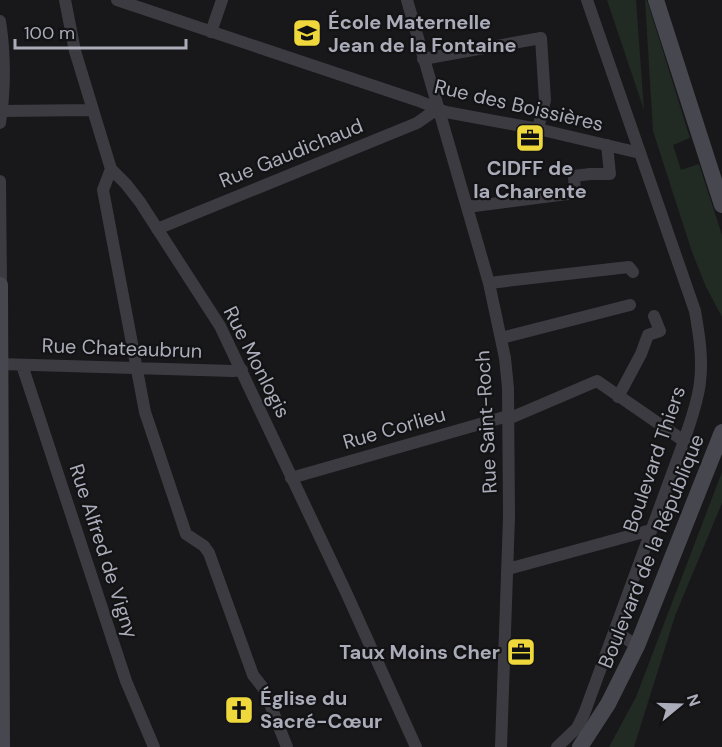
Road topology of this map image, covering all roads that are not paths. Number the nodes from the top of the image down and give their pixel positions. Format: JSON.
{"nodes":[{"id":1,"x":65,"y":0,"type":"edge"},
{"id":2,"x":117,"y":0,"type":"edge"},
{"id":3,"x":222,"y":0,"type":"edge"},
{"id":4,"x":407,"y":0,"type":"edge"},
{"id":5,"x":587,"y":0,"type":"edge"},
{"id":6,"x":656,"y":0,"type":"edge"},
{"id":7,"x":662,"y":0,"type":"edge"},
{"id":8,"x":0,"y":21,"type":"edge"},
{"id":9,"x":211,"y":32,"type":"junction"},
{"id":10,"x":1,"y":56,"type":"edge"},
{"id":11,"x":423,"y":59,"type":"junction"},
{"id":12,"x":437,"y":109,"type":"junction"},
{"id":13,"x":92,"y":110,"type":"junction"},
{"id":14,"x":3,"y":111,"type":"junction"},
{"id":15,"x":0,"y":123,"type":"edge"},
{"id":16,"x":538,"y":129,"type":"junction"},
{"id":17,"x":607,"y":145,"type":"junction"},
{"id":18,"x":640,"y":153,"type":"junction"},
{"id":19,"x":111,"y":169,"type":"junction"},
{"id":20,"x":722,"y":178,"type":"edge"},
{"id":21,"x":0,"y":181,"type":"edge"},
{"id":22,"x":722,"y":206,"type":"edge"},
{"id":23,"x":467,"y":207,"type":"junction"},
{"id":24,"x":157,"y":229,"type":"junction"},
{"id":25,"x":633,"y":272,"type":"dead end"},
{"id":26,"x":489,"y":283,"type":"junction"},
{"id":27,"x":0,"y":285,"type":"edge"},
{"id":28,"x":630,"y":304,"type":"dead end"},
{"id":29,"x":654,"y":316,"type":"dead end"},
{"id":30,"x":501,"y":338,"type":"junction"},
{"id":31,"x":0,"y":364,"type":"edge"},
{"id":32,"x":22,"y":365,"type":"junction"},
{"id":33,"x":136,"y":368,"type":"junction"},
{"id":34,"x":242,"y":370,"type":"junction"},
{"id":35,"x":618,"y":397,"type":"junction"},
{"id":36,"x":508,"y":418,"type":"junction"},
{"id":37,"x":722,"y":432,"type":"edge"},
{"id":38,"x":684,"y":441,"type":"junction"},
{"id":39,"x":722,"y":450,"type":"edge"},
{"id":40,"x":291,"y":478,"type":"junction"},
{"id":41,"x":651,"y":530,"type":"junction"},
{"id":42,"x":508,"y":569,"type":"junction"},
{"id":43,"x":615,"y":631,"type":"junction"},
{"id":44,"x":1,"y":644,"type":"edge"},
{"id":45,"x":637,"y":646,"type":"junction"},
{"id":46,"x":2,"y":747,"type":"edge"},
{"id":47,"x":154,"y":747,"type":"edge"},
{"id":48,"x":287,"y":747,"type":"edge"},
{"id":49,"x":416,"y":747,"type":"edge"},
{"id":50,"x":501,"y":747,"type":"edge"},
{"id":51,"x":557,"y":747,"type":"edge"},
{"id":52,"x":580,"y":747,"type":"edge"},
{"id":53,"x":590,"y":747,"type":"edge"}],
"edges":[{"from":1,"to":13,"type":"street","name":"Rue Monlogis"},
{"from":2,"to":9,"type":"street","name":"Rue des Boissières"},
{"from":3,"to":9,"type":"street"},
{"from":4,"to":11,"type":"street","name":"Rue Saint-Roch"},
{"from":5,"to":18,"type":"street","name":"Boulevard Thiers"},
{"from":6,"to":22,"type":"main road"},
{"from":7,"to":20,"type":"main road"},
{"from":8,"to":10,"type":"street"},
{"from":9,"to":12,"type":"street","name":"Rue des Boissières"},
{"from":10,"to":14,"type":"street"},
{"from":11,"to":12,"type":"street","name":"Rue Saint-Roch"},
{"from":11,"to":16,"type":"street"},
{"from":12,"to":16,"type":"street","name":"Rue des Boissières"},
{"from":12,"to":23,"type":"street","name":"Rue Saint-Roch"},
{"from":12,"to":24,"type":"street","name":"Rue Gaudichaud"},
{"from":13,"to":14,"type":"street"},
{"from":13,"to":19,"type":"street","name":"Rue Monlogis"},
{"from":14,"to":15,"type":"street"},
{"from":16,"to":17,"type":"street","name":"Rue des Boissières"},
{"from":17,"to":18,"type":"street","name":"Rue des Boissières"},
{"from":17,"to":23,"type":"street"},
{"from":18,"to":38,"type":"street","name":"Boulevard Thiers"},
{"from":19,"to":24,"type":"street","name":"Rue Monlogis"},
{"from":19,"to":33,"type":"street"},
{"from":21,"to":27,"type":"street"},
{"from":23,"to":26,"type":"street","name":"Rue Saint-Roch"},
{"from":24,"to":34,"type":"street","name":"Rue Monlogis"},
{"from":25,"to":26,"type":"street"},
{"from":26,"to":30,"type":"street","name":"Rue Saint-Roch"},
{"from":27,"to":31,"type":"main road"},
{"from":28,"to":30,"type":"street"},
{"from":29,"to":35,"type":"street"},
{"from":30,"to":36,"type":"street","name":"Rue Saint-Roch"},
{"from":31,"to":32,"type":"street","name":"Rue Chateaubrun"},
{"from":31,"to":44,"type":"main road"},
{"from":32,"to":33,"type":"street","name":"Rue Chateaubrun"},
{"from":32,"to":47,"type":"street","name":"Rue Alfred de Vigny"},
{"from":33,"to":34,"type":"street","name":"Rue Chateaubrun"},
{"from":33,"to":48,"type":"street"},
{"from":34,"to":40,"type":"street","name":"Rue Monlogis"},
{"from":35,"to":36,"type":"street","name":"Rue Corlieu"},
{"from":35,"to":38,"type":"street"},
{"from":36,"to":40,"type":"street","name":"Rue Corlieu"},
{"from":36,"to":42,"type":"street","name":"Rue Saint-Roch"},
{"from":37,"to":45,"type":"main road","name":"Boulevard de la République"},
{"from":38,"to":41,"type":"street","name":"Boulevard Thiers"},
{"from":39,"to":53,"type":"main road","name":"Boulevard de la République"},
{"from":40,"to":49,"type":"street","name":"Rue Monlogis"},
{"from":41,"to":42,"type":"street"},
{"from":41,"to":43,"type":"street","name":"Boulevard Thiers"},
{"from":42,"to":50,"type":"street","name":"Rue Saint-Roch"},
{"from":43,"to":45,"type":"street"},
{"from":43,"to":51,"type":"street","name":"Boulevard Thiers"},
{"from":44,"to":46,"type":"main road"},
{"from":45,"to":52,"type":"main road","name":"Boulevard de la République"}]}
